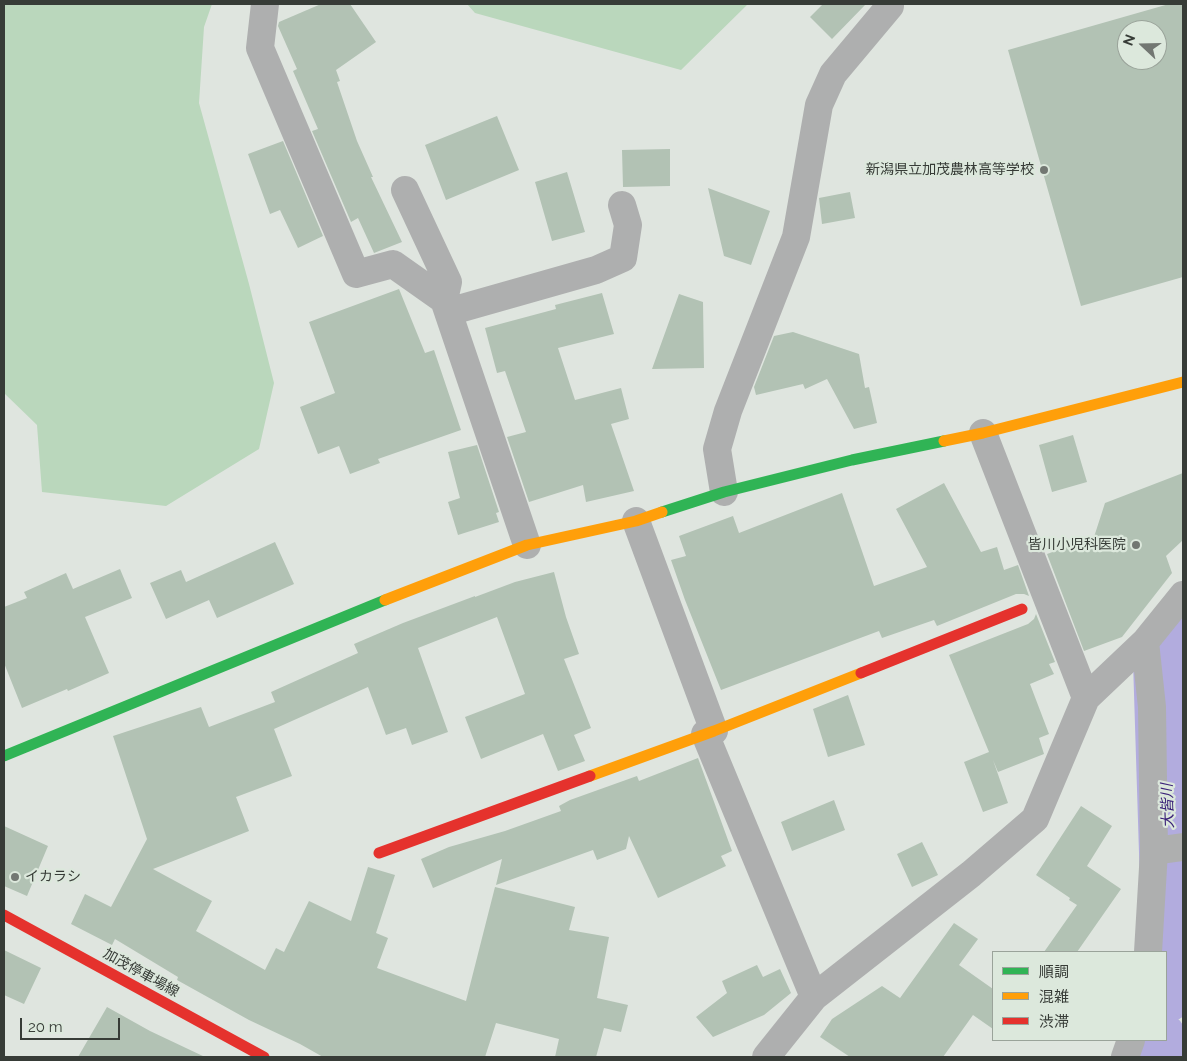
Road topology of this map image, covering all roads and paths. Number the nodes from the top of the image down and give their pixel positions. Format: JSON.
{"nodes":[{"id":1,"x":265,"y":4,"type":"edge"},
{"id":2,"x":890,"y":4,"type":"edge"},
{"id":3,"x":405,"y":190,"type":"dead end"},
{"id":4,"x":622,"y":205,"type":"dead end"},
{"id":5,"x":446,"y":306,"type":"junction"},
{"id":6,"x":1183,"y":382,"type":"edge"},
{"id":7,"x":982,"y":433,"type":"junction"},
{"id":8,"x":724,"y":492,"type":"junction"},
{"id":9,"x":636,"y":521,"type":"junction"},
{"id":10,"x":527,"y":545,"type":"junction"},
{"id":11,"x":1183,"y":595,"type":"edge"},
{"id":12,"x":1022,"y":609,"type":"dead end"},
{"id":13,"x":1145,"y":642,"type":"junction"},
{"id":14,"x":1086,"y":698,"type":"junction"},
{"id":15,"x":709,"y":732,"type":"junction"},
{"id":16,"x":4,"y":756,"type":"edge"},
{"id":17,"x":1183,"y":847,"type":"edge"},
{"id":18,"x":1154,"y":851,"type":"junction"},
{"id":19,"x":379,"y":853,"type":"dead end"},
{"id":20,"x":4,"y":915,"type":"edge"},
{"id":21,"x":1148,"y":951,"type":"edge"},
{"id":22,"x":814,"y":997,"type":"junction"},
{"id":23,"x":1131,"y":1041,"type":"edge"},
{"id":24,"x":769,"y":1056,"type":"edge"},
{"id":25,"x":264,"y":1057,"type":"edge"},
{"id":26,"x":1125,"y":1057,"type":"edge"}],
"edges":[{"from":1,"to":5,"type":"street"},
{"from":2,"to":8,"type":"street"},
{"from":3,"to":5,"type":"street"},
{"from":4,"to":5,"type":"street"},
{"from":5,"to":10,"type":"street"},
{"from":6,"to":7,"type":"street"},
{"from":7,"to":8,"type":"street"},
{"from":7,"to":14,"type":"street"},
{"from":8,"to":9,"type":"street"},
{"from":9,"to":10,"type":"street"},
{"from":9,"to":15,"type":"street"},
{"from":10,"to":16,"type":"street"},
{"from":11,"to":13,"type":"street"},
{"from":12,"to":15,"type":"street"},
{"from":13,"to":14,"type":"street"},
{"from":13,"to":18,"type":"street"},
{"from":14,"to":22,"type":"street"},
{"from":15,"to":19,"type":"street"},
{"from":15,"to":22,"type":"street"},
{"from":17,"to":18,"type":"street"},
{"from":18,"to":21,"type":"street"},
{"from":20,"to":25,"type":"street","name":"加茂停車場線"},
{"from":22,"to":24,"type":"street"},
{"from":23,"to":26,"type":"street"}]}
